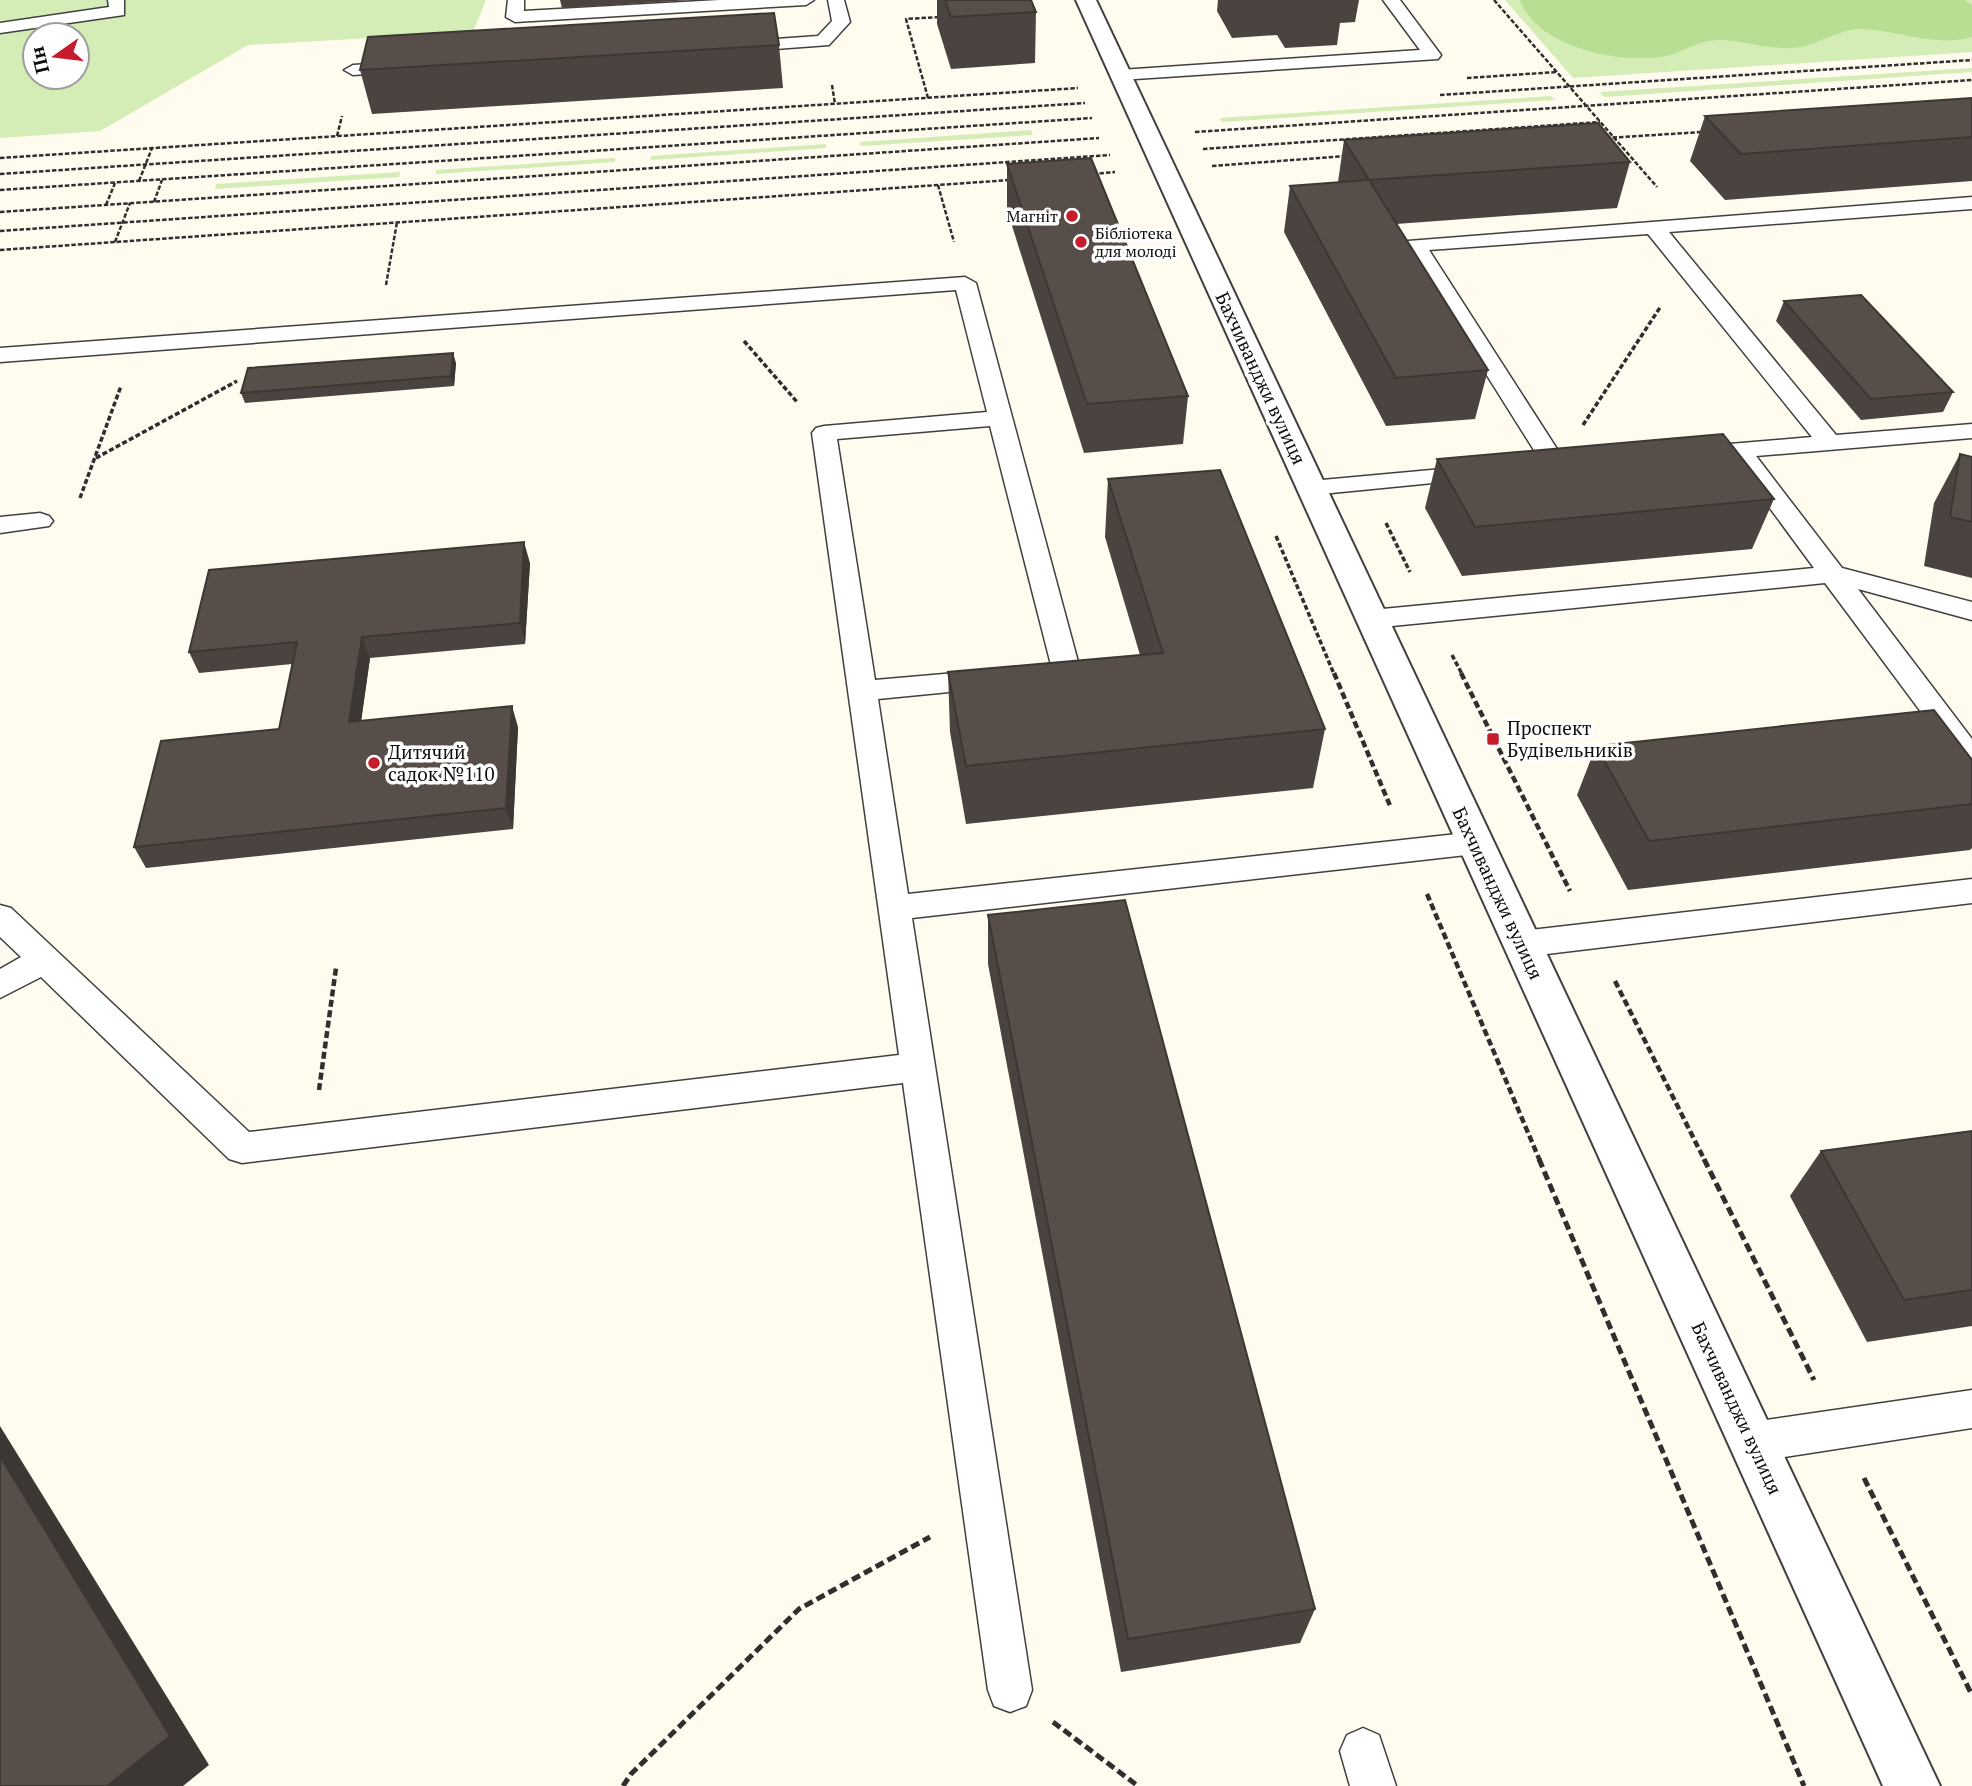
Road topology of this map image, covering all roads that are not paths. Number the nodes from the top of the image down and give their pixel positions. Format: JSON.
{"nodes":[{"id":1,"x":116,"y":0,"type":"edge"},
{"id":2,"x":516,"y":0,"type":"edge"},
{"id":3,"x":806,"y":0,"type":"edge"},
{"id":4,"x":836,"y":0,"type":"edge"},
{"id":5,"x":1086,"y":0,"type":"edge"},
{"id":6,"x":1391,"y":0,"type":"edge"},
{"id":7,"x":0,"y":28,"type":"edge"},
{"id":8,"x":714,"y":48,"type":"edge"},
{"id":9,"x":428,"y":65,"type":"edge"},
{"id":10,"x":353,"y":70,"type":"dead end"},
{"id":11,"x":1120,"y":75,"type":"junction"},
{"id":12,"x":1972,"y":203,"type":"edge"},
{"id":13,"x":1654,"y":228,"type":"junction"},
{"id":14,"x":0,"y":355,"type":"edge"},
{"id":15,"x":1972,"y":405,"type":"edge"},
{"id":16,"x":1002,"y":418,"type":"junction"},
{"id":17,"x":1962,"y":432,"type":"edge"},
{"id":18,"x":1829,"y":442,"type":"junction"},
{"id":19,"x":1739,"y":450,"type":"junction"},
{"id":20,"x":1673,"y":456,"type":"edge"},
{"id":21,"x":1582,"y":464,"type":"edge"},
{"id":22,"x":1556,"y":466,"type":"junction"},
{"id":23,"x":1528,"y":469,"type":"edge"},
{"id":24,"x":1501,"y":471,"type":"edge"},
{"id":25,"x":1311,"y":488,"type":"junction"},
{"id":26,"x":40,"y":521,"type":"dead end"},
{"id":27,"x":0,"y":524,"type":"edge"},
{"id":28,"x":1832,"y":574,"type":"junction"},
{"id":29,"x":1972,"y":611,"type":"edge"},
{"id":30,"x":1372,"y":619,"type":"junction"},
{"id":31,"x":862,"y":691,"type":"junction"},
{"id":32,"x":1972,"y":760,"type":"edge"},
{"id":33,"x":1475,"y":844,"type":"junction"},
{"id":34,"x":1972,"y":891,"type":"edge"},
{"id":35,"x":895,"y":908,"type":"junction"},
{"id":36,"x":0,"y":917,"type":"edge"},
{"id":37,"x":1522,"y":944,"type":"junction"},
{"id":38,"x":44,"y":959,"type":"junction"},
{"id":39,"x":0,"y":985,"type":"edge"},
{"id":40,"x":918,"y":1067,"type":"junction"},
{"id":41,"x":1972,"y":1409,"type":"edge"},
{"id":42,"x":1752,"y":1441,"type":"junction"},
{"id":43,"x":1010,"y":1690,"type":"road end"},
{"id":44,"x":1912,"y":1786,"type":"edge"}],
"edges":[{"from":1,"to":7,"type":"lane"},
{"from":2,"to":3,"type":"lane"},
{"from":4,"to":8,"type":"lane"},
{"from":5,"to":11,"type":"street","name":"Бахчиванджи вулиця"},
{"from":6,"to":11,"type":"lane"},
{"from":9,"to":10,"type":"lane"},
{"from":11,"to":25,"type":"street","name":"Бахчиванджи вулиця"},
{"from":12,"to":13,"type":"lane"},
{"from":13,"to":18,"type":"lane"},
{"from":13,"to":22,"type":"lane"},
{"from":14,"to":16,"type":"lane"},
{"from":15,"to":17,"type":"lane"},
{"from":16,"to":31,"type":"lane"},
{"from":16,"to":31,"type":"lane"},
{"from":17,"to":18,"type":"lane"},
{"from":18,"to":19,"type":"lane"},
{"from":19,"to":20,"type":"lane"},
{"from":19,"to":28,"type":"lane"},
{"from":21,"to":22,"type":"lane"},
{"from":22,"to":23,"type":"lane"},
{"from":24,"to":25,"type":"lane"},
{"from":25,"to":30,"type":"street","name":"Бахчиванджи вулиця"},
{"from":26,"to":27,"type":"lane"},
{"from":28,"to":29,"type":"lane"},
{"from":28,"to":30,"type":"lane"},
{"from":28,"to":32,"type":"lane"},
{"from":30,"to":33,"type":"street","name":"Бахчиванджи вулиця"},
{"from":31,"to":35,"type":"lane"},
{"from":33,"to":35,"type":"lane"},
{"from":33,"to":37,"type":"street","name":"Бахчиванджи вулиця"},
{"from":34,"to":37,"type":"lane"},
{"from":35,"to":40,"type":"lane"},
{"from":36,"to":38,"type":"lane"},
{"from":37,"to":42,"type":"street","name":"Бахчиванджи вулиця"},
{"from":38,"to":39,"type":"lane"},
{"from":38,"to":40,"type":"lane"},
{"from":40,"to":43,"type":"lane"},
{"from":41,"to":42,"type":"lane"},
{"from":42,"to":44,"type":"street","name":"Бахчиванджи вулиця"}]}
